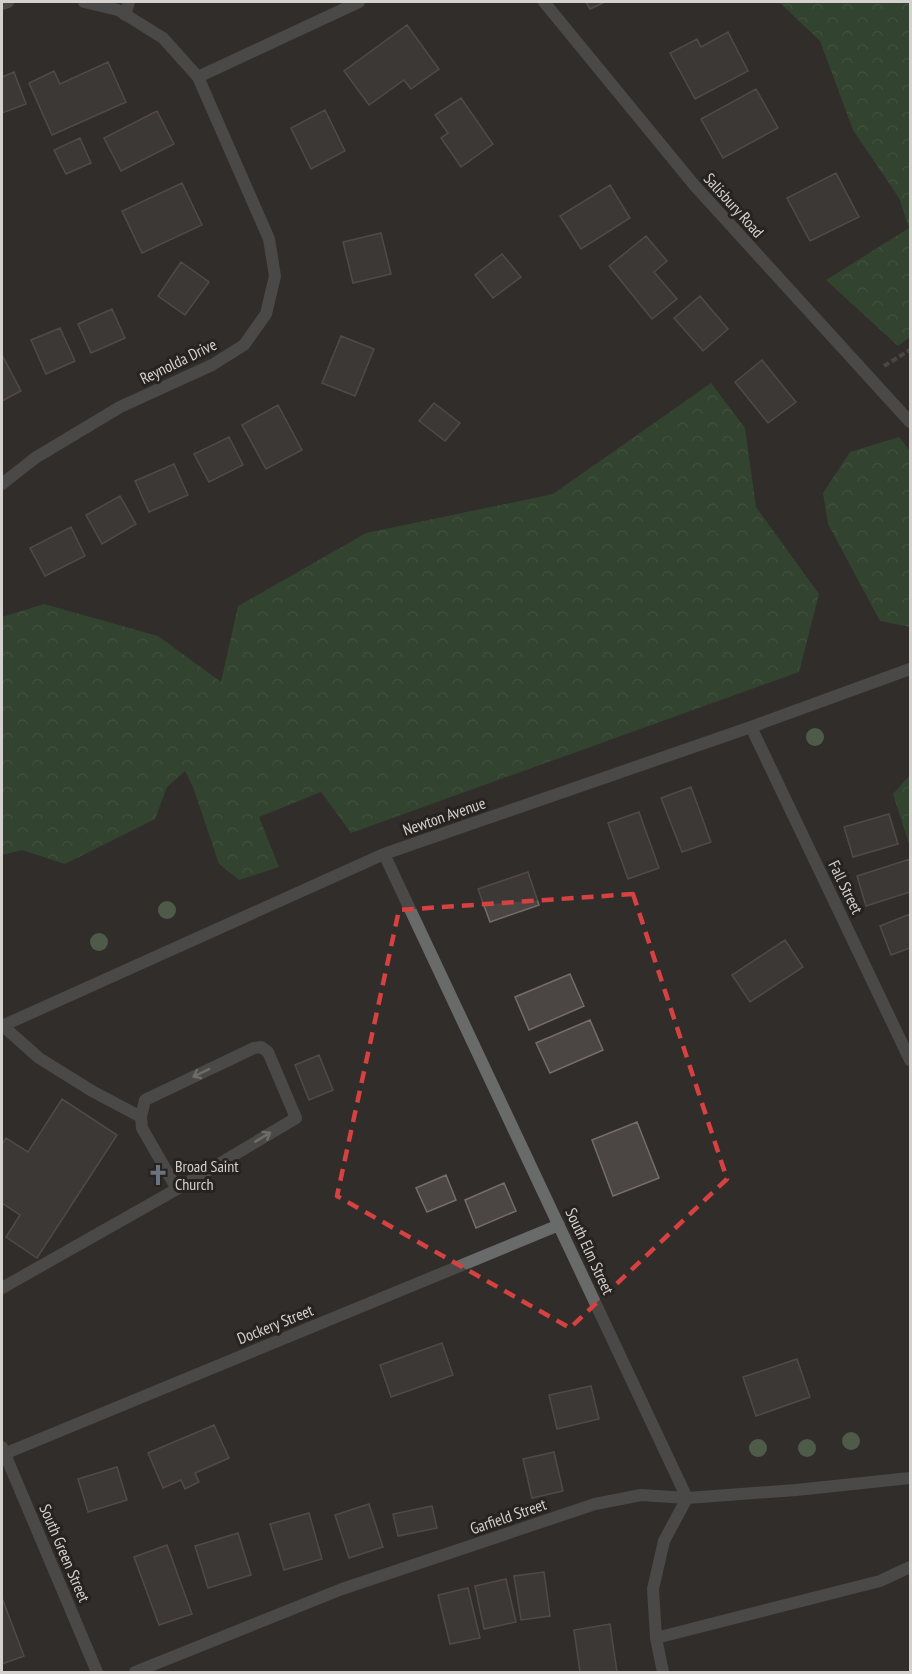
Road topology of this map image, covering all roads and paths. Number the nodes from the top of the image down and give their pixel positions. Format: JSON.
{"nodes":[{"id":1,"x":8,"y":2,"type":"edge"},
{"id":2,"x":84,"y":2,"type":"edge"},
{"id":3,"x":129,"y":2,"type":"edge"},
{"id":4,"x":359,"y":2,"type":"edge"},
{"id":5,"x":544,"y":2,"type":"edge"},
{"id":6,"x":2,"y":4,"type":"edge"},
{"id":7,"x":125,"y":15,"type":"junction"},
{"id":8,"x":198,"y":77,"type":"junction"},
{"id":9,"x":910,"y":350,"type":"edge"},
{"id":10,"x":868,"y":376,"type":"junction"},
{"id":11,"x":910,"y":422,"type":"edge"},
{"id":12,"x":2,"y":483,"type":"edge"},
{"id":13,"x":910,"y":669,"type":"edge"},
{"id":14,"x":751,"y":727,"type":"junction"},
{"id":15,"x":384,"y":854,"type":"junction"},
{"id":16,"x":2,"y":1026,"type":"edge"},
{"id":17,"x":910,"y":1060,"type":"edge"},
{"id":18,"x":141,"y":1117,"type":"junction"},
{"id":19,"x":177,"y":1189,"type":"junction"},
{"id":20,"x":559,"y":1225,"type":"junction"},
{"id":21,"x":2,"y":1288,"type":"edge"},
{"id":22,"x":3,"y":1450,"type":"edge"},
{"id":23,"x":910,"y":1478,"type":"edge"},
{"id":24,"x":687,"y":1498,"type":"junction"},
{"id":25,"x":910,"y":1567,"type":"edge"},
{"id":26,"x":656,"y":1638,"type":"junction"},
{"id":27,"x":97,"y":1672,"type":"edge"},
{"id":28,"x":135,"y":1672,"type":"edge"},
{"id":29,"x":663,"y":1672,"type":"edge"}],
"edges":[{"from":1,"to":6,"type":"street"},
{"from":2,"to":7,"type":"street","name":"Reynolda Drive"},
{"from":3,"to":7,"type":"street"},
{"from":4,"to":8,"type":"street"},
{"from":5,"to":10,"type":"street","name":"Salisbury Road"},
{"from":7,"to":8,"type":"street","name":"Reynolda Drive"},
{"from":8,"to":12,"type":"street","name":"Reynolda Drive"},
{"from":9,"to":10,"type":"path"},
{"from":10,"to":11,"type":"street","name":"Salisbury Road"},
{"from":13,"to":14,"type":"street","name":"Newton Avenue"},
{"from":14,"to":15,"type":"street","name":"Newton Avenue"},
{"from":14,"to":17,"type":"street","name":"Fall Street"},
{"from":15,"to":16,"type":"street","name":"Newton Avenue"},
{"from":15,"to":20,"type":"street","name":"South Elm Street"},
{"from":16,"to":18,"type":"street"},
{"from":18,"to":19,"type":"street"},
{"from":19,"to":18,"type":"street","one_way":true},
{"from":19,"to":21,"type":"street"},
{"from":20,"to":22,"type":"street","name":"Dockery Street"},
{"from":20,"to":24,"type":"street","name":"South Elm Street"},
{"from":22,"to":27,"type":"street","name":"South Green Street"},
{"from":23,"to":24,"type":"street","name":"Garfield Street"},
{"from":24,"to":26,"type":"street"},
{"from":24,"to":28,"type":"street","name":"Garfield Street"},
{"from":25,"to":26,"type":"street"},
{"from":26,"to":29,"type":"street"}]}
